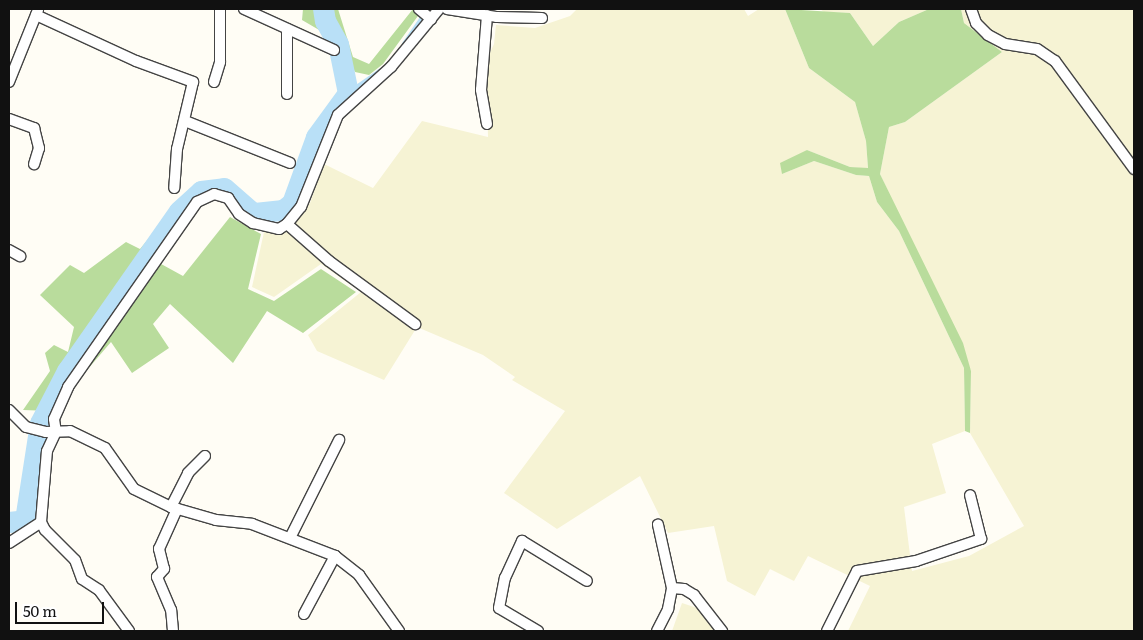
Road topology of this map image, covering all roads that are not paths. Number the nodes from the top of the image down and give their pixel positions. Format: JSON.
{"nodes":[{"id":1,"x":220,"y":9,"type":"edge"},
{"id":2,"x":244,"y":9,"type":"edge"},
{"id":3,"x":419,"y":9,"type":"edge"},
{"id":4,"x":439,"y":9,"type":"edge"},
{"id":5,"x":447,"y":9,"type":"edge"},
{"id":6,"x":971,"y":9,"type":"edge"},
{"id":7,"x":37,"y":12,"type":"edge"},
{"id":8,"x":487,"y":15,"type":"junction"},
{"id":9,"x":542,"y":18,"type":"dead end"},
{"id":10,"x":430,"y":19,"type":"junction"},
{"id":11,"x":287,"y":29,"type":"junction"},
{"id":12,"x":334,"y":50,"type":"dead end"},
{"id":13,"x":9,"y":82,"type":"edge"},
{"id":14,"x":214,"y":82,"type":"dead end"},
{"id":15,"x":287,"y":94,"type":"dead end"},
{"id":16,"x":9,"y":119,"type":"edge"},
{"id":17,"x":185,"y":121,"type":"junction"},
{"id":18,"x":487,"y":124,"type":"dead end"},
{"id":19,"x":290,"y":163,"type":"dead end"},
{"id":20,"x":34,"y":164,"type":"dead end"},
{"id":21,"x":1134,"y":169,"type":"edge"},
{"id":22,"x":174,"y":188,"type":"dead end"},
{"id":23,"x":287,"y":224,"type":"junction"},
{"id":24,"x":9,"y":250,"type":"edge"},
{"id":25,"x":20,"y":256,"type":"dead end"},
{"id":26,"x":415,"y":324,"type":"dead end"},
{"id":27,"x":9,"y":410,"type":"edge"},
{"id":28,"x":51,"y":432,"type":"junction"},
{"id":29,"x":339,"y":440,"type":"dead end"},
{"id":30,"x":205,"y":456,"type":"dead end"},
{"id":31,"x":970,"y":495,"type":"dead end"},
{"id":32,"x":174,"y":508,"type":"junction"},
{"id":33,"x":41,"y":522,"type":"junction"},
{"id":34,"x":658,"y":525,"type":"dead end"},
{"id":35,"x":290,"y":538,"type":"junction"},
{"id":36,"x":9,"y":543,"type":"edge"},
{"id":37,"x":335,"y":556,"type":"junction"},
{"id":38,"x":587,"y":581,"type":"dead end"},
{"id":39,"x":672,"y":588,"type":"junction"},
{"id":40,"x":304,"y":614,"type":"dead end"},
{"id":41,"x":129,"y":631,"type":"edge"},
{"id":42,"x":174,"y":631,"type":"edge"},
{"id":43,"x":399,"y":631,"type":"edge"},
{"id":44,"x":538,"y":631,"type":"edge"},
{"id":45,"x":657,"y":631,"type":"edge"},
{"id":46,"x":722,"y":631,"type":"edge"},
{"id":47,"x":827,"y":631,"type":"edge"}],
"edges":[{"from":1,"to":14,"type":"street"},
{"from":2,"to":11,"type":"street"},
{"from":3,"to":10,"type":"street"},
{"from":4,"to":10,"type":"street"},
{"from":5,"to":8,"type":"street"},
{"from":6,"to":21,"type":"street"},
{"from":7,"to":13,"type":"street"},
{"from":7,"to":17,"type":"street"},
{"from":8,"to":9,"type":"street"},
{"from":8,"to":18,"type":"street"},
{"from":10,"to":23,"type":"street"},
{"from":11,"to":12,"type":"street"},
{"from":11,"to":15,"type":"street"},
{"from":16,"to":20,"type":"street"},
{"from":17,"to":19,"type":"street"},
{"from":17,"to":22,"type":"street"},
{"from":23,"to":26,"type":"street"},
{"from":23,"to":28,"type":"street"},
{"from":24,"to":25,"type":"street"},
{"from":27,"to":28,"type":"street"},
{"from":28,"to":32,"type":"street"},
{"from":28,"to":33,"type":"street"},
{"from":29,"to":35,"type":"street"},
{"from":30,"to":32,"type":"street"},
{"from":31,"to":47,"type":"street"},
{"from":32,"to":35,"type":"street"},
{"from":32,"to":42,"type":"street"},
{"from":33,"to":36,"type":"street"},
{"from":33,"to":41,"type":"street"},
{"from":34,"to":39,"type":"street"},
{"from":35,"to":37,"type":"street"},
{"from":37,"to":40,"type":"street"},
{"from":37,"to":43,"type":"street"},
{"from":38,"to":44,"type":"street"},
{"from":39,"to":45,"type":"street"},
{"from":39,"to":46,"type":"street"}]}
